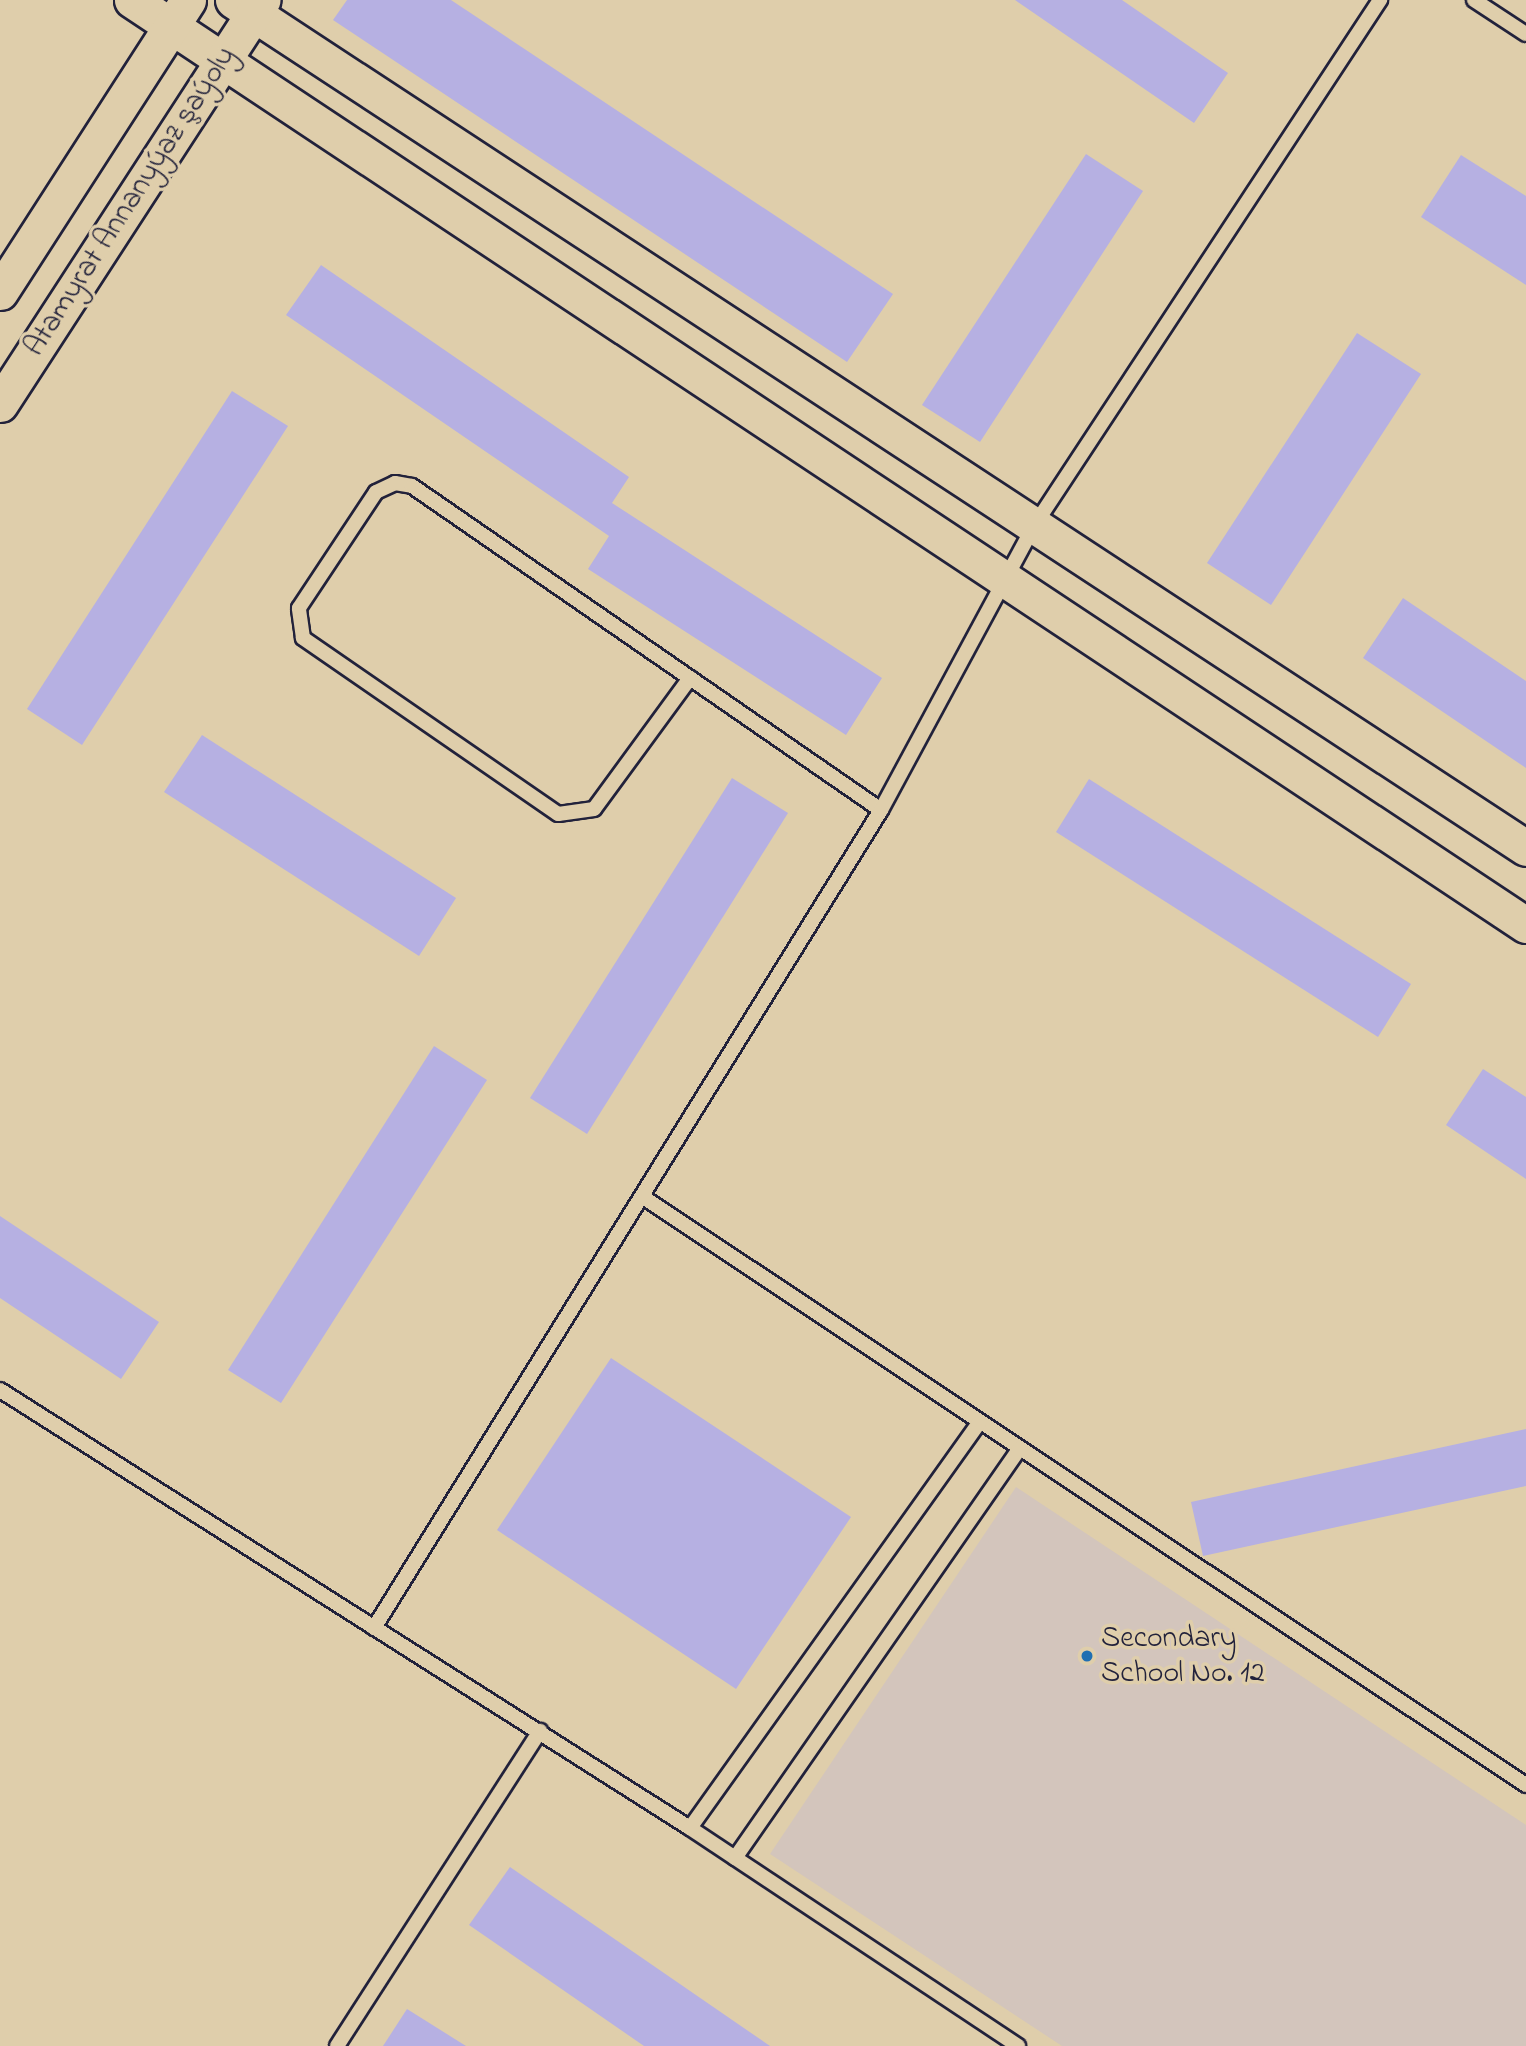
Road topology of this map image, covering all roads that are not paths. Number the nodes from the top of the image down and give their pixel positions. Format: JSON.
{"nodes":[{"id":1,"x":132,"y":0,"type":"edge"},
{"id":2,"x":1380,"y":0,"type":"edge"},
{"id":3,"x":1474,"y":0,"type":"edge"},
{"id":4,"x":249,"y":5,"type":"edge"},
{"id":5,"x":180,"y":13,"type":"edge"},
{"id":6,"x":1526,"y":34,"type":"edge"},
{"id":7,"x":221,"y":63,"type":"junction"},
{"id":8,"x":0,"y":292,"type":"edge"},
{"id":9,"x":0,"y":404,"type":"edge"},
{"id":10,"x":1034,"y":526,"type":"junction"},
{"id":11,"x":1007,"y":581,"type":"junction"},
{"id":12,"x":690,"y":678,"type":"junction"},
{"id":13,"x":881,"y":810,"type":"junction"},
{"id":14,"x":1526,"y":848,"type":"edge"},
{"id":15,"x":1526,"y":925,"type":"edge"},
{"id":16,"x":643,"y":1197,"type":"junction"},
{"id":17,"x":0,"y":1390,"type":"edge"},
{"id":18,"x":979,"y":1423,"type":"junction"},
{"id":19,"x":1020,"y":1448,"type":"junction"},
{"id":20,"x":374,"y":1628,"type":"junction"},
{"id":21,"x":540,"y":1731,"type":"junction"},
{"id":22,"x":1526,"y":1785,"type":"edge"},
{"id":23,"x":690,"y":1828,"type":"junction"},
{"id":24,"x":734,"y":1858,"type":"junction"},
{"id":25,"x":338,"y":2046,"type":"edge"},
{"id":26,"x":1018,"y":2046,"type":"edge"}],
"edges":[{"from":1,"to":5,"type":"street"},
{"from":2,"to":10,"type":"lane"},
{"from":3,"to":6,"type":"lane"},
{"from":4,"to":7,"type":"street","name":"Atamyrat Annanyýaz şaýoly"},
{"from":4,"to":10,"type":"street"},
{"from":5,"to":7,"type":"street"},
{"from":5,"to":8,"type":"street","name":"Atamyrat Annanyýaz şaýoly"},
{"from":7,"to":9,"type":"street","name":"Atamyrat Annanyýaz şaýoly"},
{"from":7,"to":11,"type":"street"},
{"from":10,"to":11,"type":"lane"},
{"from":10,"to":14,"type":"street"},
{"from":11,"to":13,"type":"lane"},
{"from":11,"to":15,"type":"street"},
{"from":12,"to":12,"type":"lane"},
{"from":12,"to":13,"type":"lane"},
{"from":13,"to":16,"type":"lane"},
{"from":16,"to":18,"type":"lane"},
{"from":16,"to":20,"type":"lane"},
{"from":17,"to":20,"type":"lane"},
{"from":18,"to":19,"type":"lane"},
{"from":18,"to":23,"type":"lane"},
{"from":19,"to":22,"type":"lane"},
{"from":19,"to":24,"type":"lane"},
{"from":20,"to":21,"type":"lane"},
{"from":21,"to":23,"type":"lane"},
{"from":21,"to":25,"type":"lane"},
{"from":23,"to":24,"type":"lane"},
{"from":24,"to":26,"type":"lane"}]}
